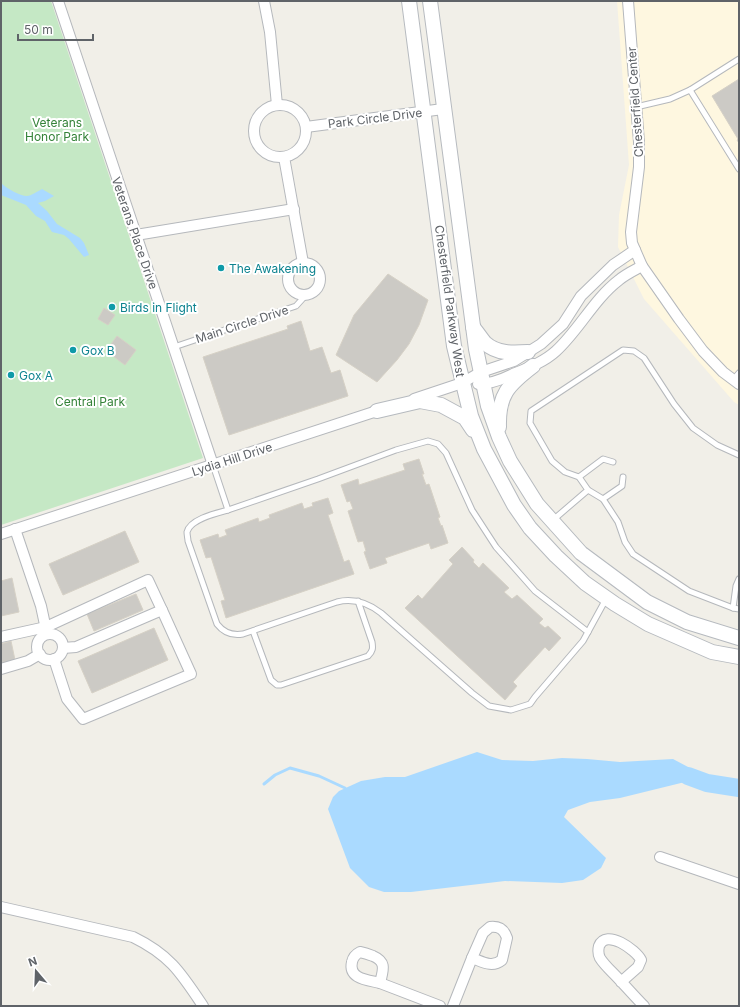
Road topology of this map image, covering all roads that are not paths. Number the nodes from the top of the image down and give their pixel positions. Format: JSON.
{"nodes":[{"id":1,"x":58,"y":1,"type":"edge"},
{"id":2,"x":264,"y":1,"type":"edge"},
{"id":3,"x":409,"y":1,"type":"edge"},
{"id":4,"x":430,"y":1,"type":"edge"},
{"id":5,"x":628,"y":1,"type":"edge"},
{"id":6,"x":739,"y":59,"type":"edge"},
{"id":7,"x":690,"y":90,"type":"junction"},
{"id":8,"x":277,"y":106,"type":"junction"},
{"id":9,"x":636,"y":107,"type":"junction"},
{"id":10,"x":443,"y":109,"type":"junction"},
{"id":11,"x":424,"y":112,"type":"junction"},
{"id":12,"x":306,"y":127,"type":"junction"},
{"id":13,"x":284,"y":157,"type":"junction"},
{"id":14,"x":739,"y":169,"type":"edge"},
{"id":15,"x":294,"y":209,"type":"junction"},
{"id":16,"x":136,"y":235,"type":"junction"},
{"id":17,"x":635,"y":250,"type":"junction"},
{"id":18,"x":303,"y":263,"type":"junction"},
{"id":19,"x":642,"y":266,"type":"junction"},
{"id":20,"x":306,"y":295,"type":"junction"},
{"id":21,"x":473,"y":326,"type":"junction"},
{"id":22,"x":174,"y":347,"type":"junction"},
{"id":23,"x":528,"y":352,"type":"junction"},
{"id":24,"x":533,"y":366,"type":"junction"},
{"id":25,"x":482,"y":378,"type":"junction"},
{"id":26,"x":737,"y":379,"type":"edge"},
{"id":27,"x":462,"y":383,"type":"junction"},
{"id":28,"x":376,"y":411,"type":"junction"},
{"id":29,"x":499,"y":437,"type":"junction"},
{"id":30,"x":483,"y":446,"type":"junction"},
{"id":31,"x":739,"y":455,"type":"edge"},
{"id":32,"x":613,"y":462,"type":"dead end"},
{"id":33,"x":213,"y":465,"type":"junction"},
{"id":34,"x":579,"y":477,"type":"junction"},
{"id":35,"x":623,"y":477,"type":"dead end"},
{"id":36,"x":588,"y":490,"type":"junction"},
{"id":37,"x":603,"y":500,"type":"junction"},
{"id":38,"x":228,"y":510,"type":"junction"},
{"id":39,"x":552,"y":521,"type":"junction"},
{"id":40,"x":15,"y":529,"type":"junction"},
{"id":41,"x":1,"y":534,"type":"edge"},
{"id":42,"x":739,"y":579,"type":"edge"},
{"id":43,"x":607,"y":598,"type":"junction"},
{"id":44,"x":358,"y":601,"type":"junction"},
{"id":45,"x":736,"y":609,"type":"edge"},
{"id":46,"x":162,"y":610,"type":"junction"},
{"id":47,"x":47,"y":630,"type":"junction"},
{"id":48,"x":253,"y":631,"type":"junction"},
{"id":49,"x":588,"y":632,"type":"junction"},
{"id":50,"x":1,"y":637,"type":"edge"},
{"id":51,"x":739,"y":638,"type":"edge"},
{"id":52,"x":63,"y":648,"type":"junction"},
{"id":53,"x":40,"y":654,"type":"junction"},
{"id":54,"x":739,"y":658,"type":"edge"},
{"id":55,"x":54,"y":659,"type":"junction"},
{"id":56,"x":1,"y":669,"type":"edge"},
{"id":57,"x":660,"y":857,"type":"dead end"},
{"id":58,"x":739,"y":884,"type":"edge"},
{"id":59,"x":1,"y":907,"type":"edge"},
{"id":60,"x":472,"y":958,"type":"dead end"},
{"id":61,"x":380,"y":982,"type":"dead end"},
{"id":62,"x":621,"y":982,"type":"junction"},
{"id":63,"x":203,"y":1006,"type":"edge"},
{"id":64,"x":440,"y":1006,"type":"edge"},
{"id":65,"x":453,"y":1006,"type":"edge"},
{"id":66,"x":644,"y":1006,"type":"edge"}],
"edges":[{"from":1,"to":16,"type":"street","name":"Veterans Place Drive"},
{"from":2,"to":8,"type":"street"},
{"from":3,"to":11,"type":"street","name":"Chesterfield Parkway West"},
{"from":4,"to":10,"type":"street","name":"Chesterfield Parkway West"},
{"from":5,"to":9,"type":"street","name":"Chesterfield Center"},
{"from":6,"to":7,"type":"lane"},
{"from":7,"to":9,"type":"lane"},
{"from":7,"to":14,"type":"lane"},
{"from":8,"to":12,"type":"street"},
{"from":8,"to":13,"type":"street"},
{"from":9,"to":17,"type":"street","name":"Chesterfield Center"},
{"from":10,"to":11,"type":"street","name":"Park Circle Drive"},
{"from":10,"to":21,"type":"street","name":"Chesterfield Parkway West"},
{"from":11,"to":12,"type":"street","name":"Park Circle Drive"},
{"from":11,"to":27,"type":"street","name":"Chesterfield Parkway West"},
{"from":12,"to":13,"type":"street"},
{"from":13,"to":15,"type":"street"},
{"from":15,"to":16,"type":"street"},
{"from":15,"to":18,"type":"street"},
{"from":16,"to":22,"type":"street","name":"Veterans Place Drive"},
{"from":17,"to":19,"type":"street","name":"Chesterfield Center"},
{"from":17,"to":23,"type":"street"},
{"from":18,"to":20,"type":"street","name":"Main Circle Drive"},
{"from":18,"to":20,"type":"street","name":"Main Circle Drive"},
{"from":19,"to":24,"type":"street"},
{"from":19,"to":26,"type":"street","name":"Chesterfield Center"},
{"from":20,"to":22,"type":"lane","name":"Main Circle Drive"},
{"from":21,"to":23,"type":"street"},
{"from":21,"to":25,"type":"street","name":"Chesterfield Parkway West"},
{"from":22,"to":33,"type":"street","name":"Veterans Place Drive"},
{"from":23,"to":25,"type":"street"},
{"from":24,"to":25,"type":"street"},
{"from":24,"to":29,"type":"street"},
{"from":25,"to":27,"type":"street"},
{"from":25,"to":29,"type":"street","name":"Chesterfield Parkway West"},
{"from":27,"to":28,"type":"street","name":"Lydia Hill Drive"},
{"from":27,"to":30,"type":"street","name":"Chesterfield Parkway West"},
{"from":28,"to":30,"type":"street"},
{"from":28,"to":33,"type":"street","name":"Lydia Hill Drive"},
{"from":29,"to":39,"type":"street","name":"Chesterfield Parkway West"},
{"from":30,"to":43,"type":"street","name":"Chesterfield Parkway West"},
{"from":31,"to":34,"type":"lane"},
{"from":32,"to":34,"type":"lane"},
{"from":33,"to":38,"type":"lane"},
{"from":33,"to":40,"type":"street","name":"Lydia Hill Drive"},
{"from":34,"to":36,"type":"lane"},
{"from":35,"to":37,"type":"lane"},
{"from":36,"to":37,"type":"lane"},
{"from":36,"to":39,"type":"lane"},
{"from":37,"to":45,"type":"lane"},
{"from":38,"to":48,"type":"lane"},
{"from":38,"to":49,"type":"lane"},
{"from":39,"to":51,"type":"street","name":"Chesterfield Parkway West"},
{"from":40,"to":41,"type":"street","name":"Lydia Hill Drive"},
{"from":40,"to":47,"type":"street"},
{"from":42,"to":45,"type":"lane"},
{"from":43,"to":49,"type":"lane"},
{"from":43,"to":54,"type":"street","name":"Chesterfield Parkway West"},
{"from":44,"to":48,"type":"lane"},
{"from":44,"to":48,"type":"lane"},
{"from":44,"to":49,"type":"lane"},
{"from":46,"to":47,"type":"street"},
{"from":46,"to":52,"type":"street"},
{"from":46,"to":55,"type":"street"},
{"from":47,"to":50,"type":"street"},
{"from":47,"to":52,"type":"street"},
{"from":47,"to":53,"type":"street"},
{"from":52,"to":55,"type":"street"},
{"from":53,"to":55,"type":"street"},
{"from":53,"to":56,"type":"street"},
{"from":57,"to":58,"type":"street"},
{"from":59,"to":63,"type":"street"},
{"from":60,"to":65,"type":"street"},
{"from":61,"to":64,"type":"street"},
{"from":62,"to":62,"type":"street"},
{"from":62,"to":66,"type":"street"}]}
